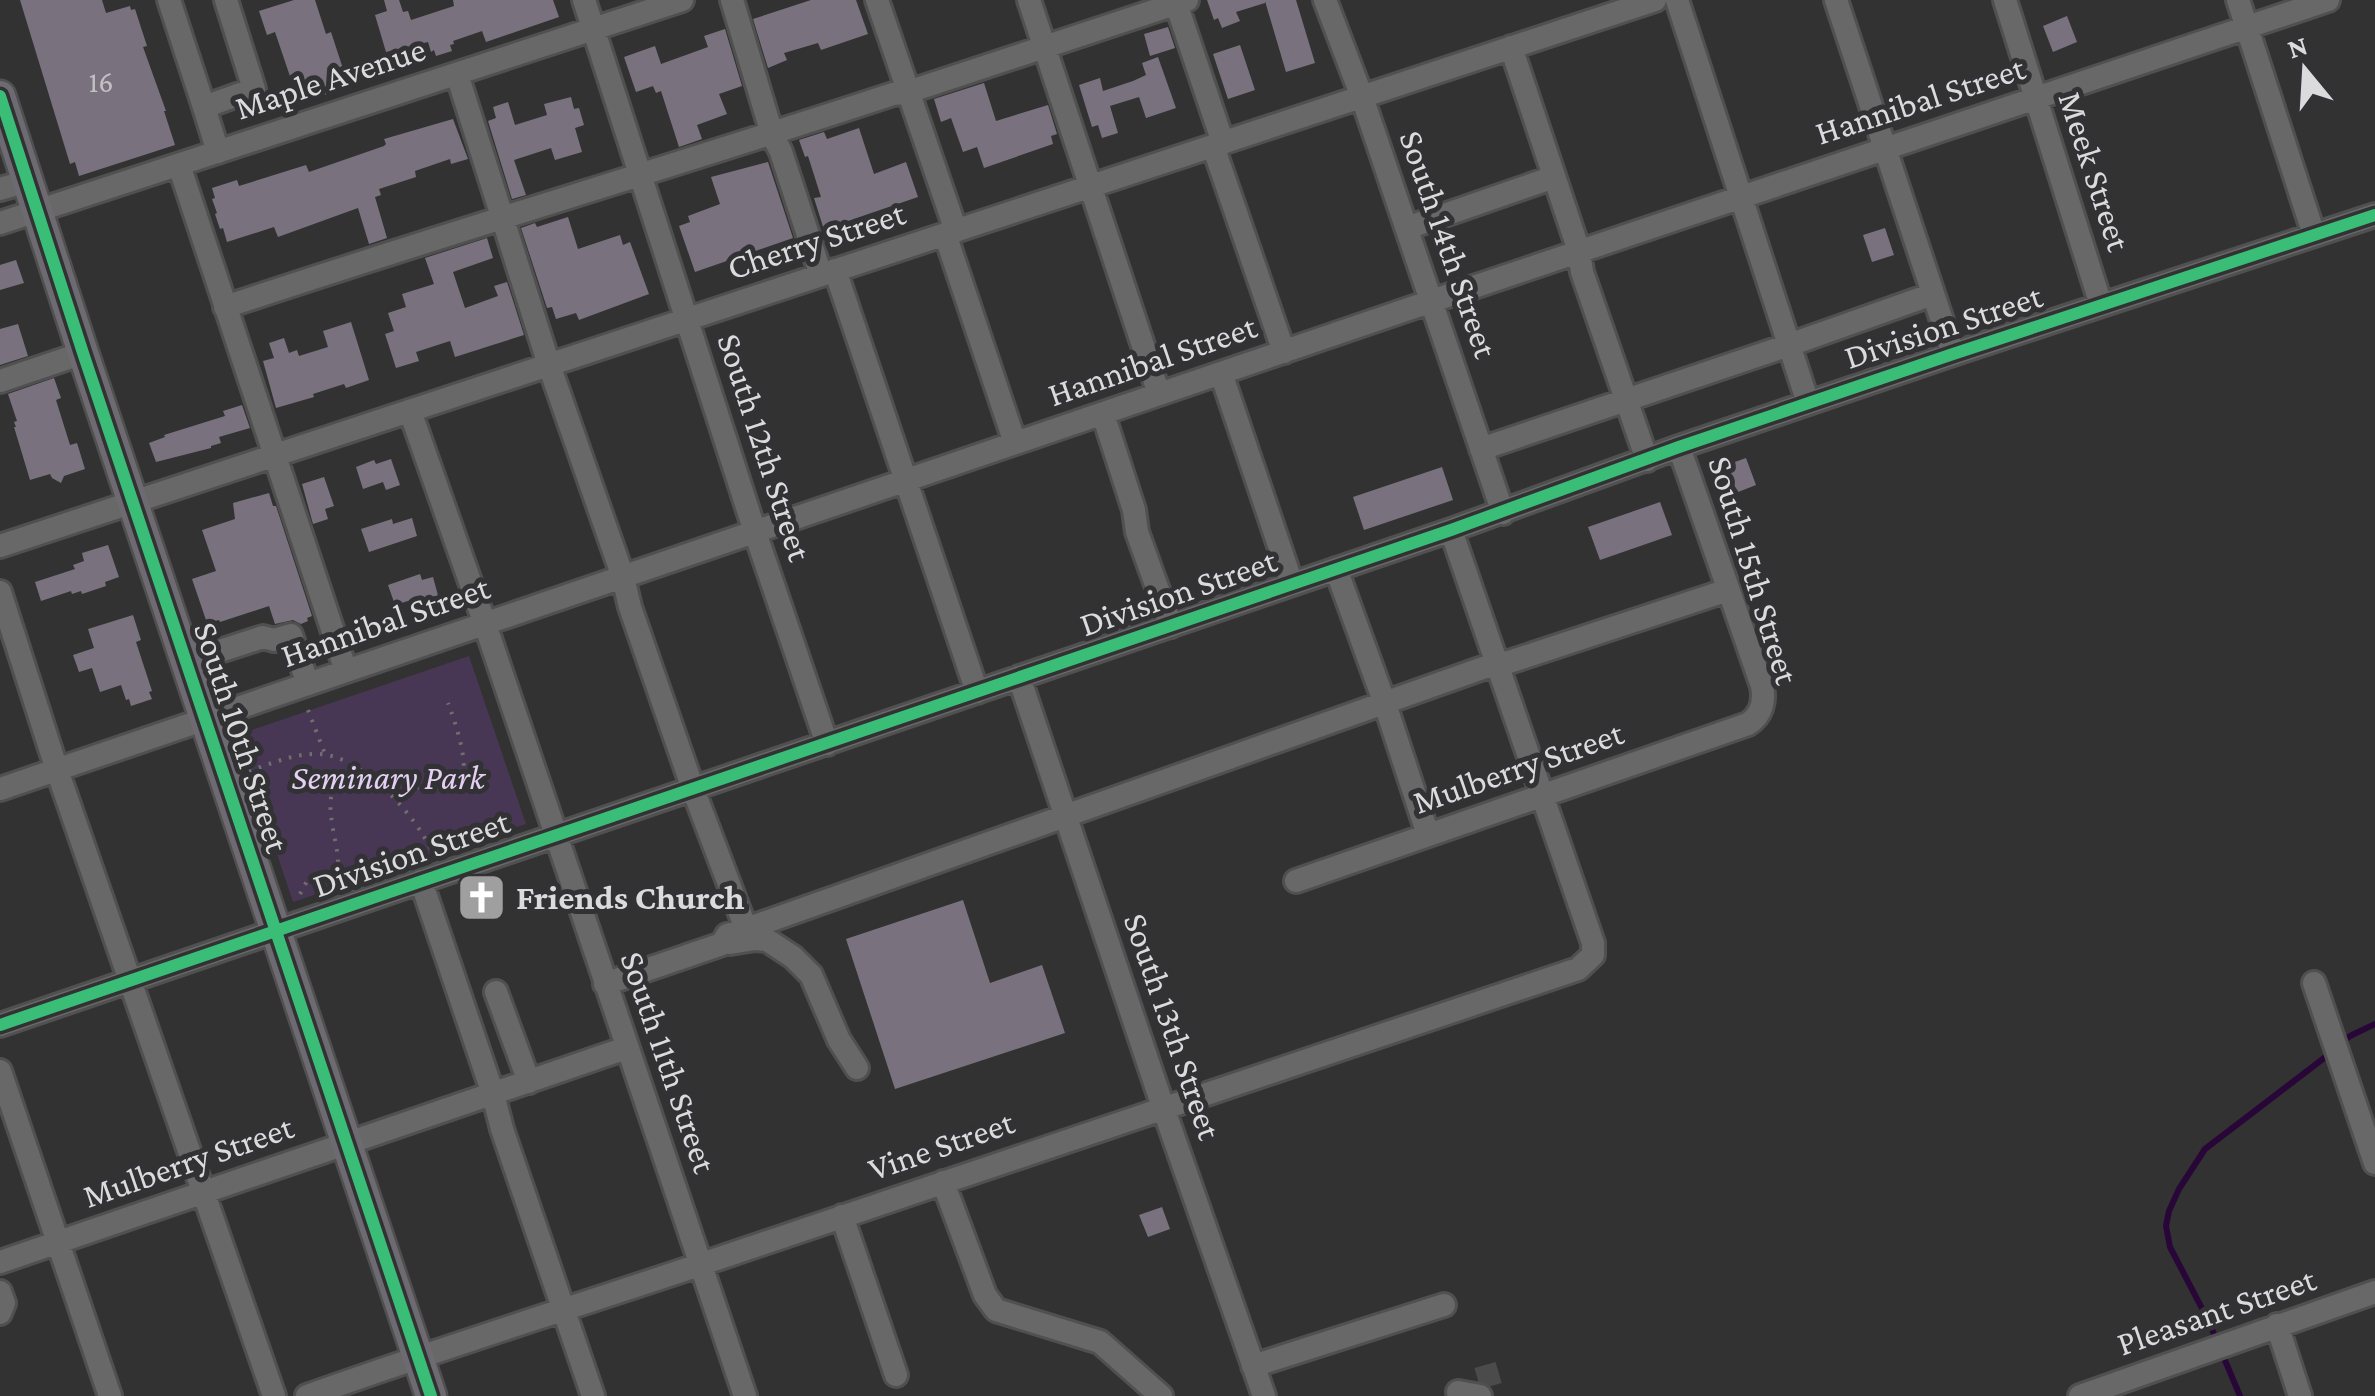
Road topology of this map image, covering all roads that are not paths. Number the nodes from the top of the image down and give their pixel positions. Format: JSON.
{"nodes":[{"id":1,"x":169,"y":0,"type":"edge"},
{"id":2,"x":226,"y":0,"type":"edge"},
{"id":3,"x":584,"y":0,"type":"edge"},
{"id":4,"x":682,"y":0,"type":"edge"},
{"id":5,"x":732,"y":0,"type":"edge"},
{"id":6,"x":877,"y":0,"type":"edge"},
{"id":7,"x":1029,"y":0,"type":"edge"},
{"id":8,"x":1325,"y":0,"type":"edge"},
{"id":9,"x":1655,"y":0,"type":"edge"},
{"id":10,"x":1676,"y":0,"type":"edge"},
{"id":11,"x":1836,"y":0,"type":"edge"},
{"id":12,"x":2005,"y":0,"type":"edge"},
{"id":13,"x":2238,"y":0,"type":"edge"},
{"id":14,"x":2328,"y":0,"type":"edge"},
{"id":15,"x":1180,"y":1,"type":"edge"},
{"id":16,"x":1593,"y":10,"type":"edge"},
{"id":17,"x":2247,"y":28,"type":"junction"},
{"id":18,"x":593,"y":29,"type":"junction"},
{"id":19,"x":1044,"y":46,"type":"junction"},
{"id":20,"x":1511,"y":47,"type":"junction"},
{"id":21,"x":457,"y":74,"type":"junction"},
{"id":22,"x":908,"y":92,"type":"junction"},
{"id":23,"x":0,"y":96,"type":"edge"},
{"id":24,"x":1362,"y":97,"type":"junction"},
{"id":25,"x":2036,"y":98,"type":"junction"},
{"id":26,"x":204,"y":106,"type":"junction"},
{"id":27,"x":5,"y":130,"type":"edge"},
{"id":28,"x":772,"y":134,"type":"junction"},
{"id":29,"x":1218,"y":144,"type":"junction"},
{"id":30,"x":1884,"y":148,"type":"junction"},
{"id":31,"x":218,"y":152,"type":"junction"},
{"id":32,"x":179,"y":165,"type":"junction"},
{"id":33,"x":640,"y":174,"type":"junction"},
{"id":34,"x":1554,"y":178,"type":"junction"},
{"id":35,"x":14,"y":185,"type":"edge"},
{"id":36,"x":1089,"y":186,"type":"junction"},
{"id":37,"x":1740,"y":197,"type":"junction"},
{"id":38,"x":38,"y":211,"type":"junction"},
{"id":39,"x":2375,"y":215,"type":"edge"},
{"id":40,"x":504,"y":219,"type":"junction"},
{"id":41,"x":0,"y":223,"type":"edge"},
{"id":42,"x":1407,"y":228,"type":"junction"},
{"id":43,"x":950,"y":232,"type":"junction"},
{"id":44,"x":2314,"y":235,"type":"junction"},
{"id":45,"x":1579,"y":252,"type":"junction"},
{"id":46,"x":828,"y":273,"type":"junction"},
{"id":47,"x":1932,"y":294,"type":"junction"},
{"id":48,"x":1432,"y":301,"type":"junction"},
{"id":49,"x":2101,"y":306,"type":"junction"},
{"id":50,"x":225,"y":308,"type":"junction"},
{"id":51,"x":687,"y":320,"type":"junction"},
{"id":52,"x":1789,"y":345,"type":"junction"},
{"id":53,"x":1284,"y":352,"type":"junction"},
{"id":54,"x":83,"y":354,"type":"junction"},
{"id":55,"x":1952,"y":354,"type":"junction"},
{"id":56,"x":550,"y":365,"type":"junction"},
{"id":57,"x":1220,"y":373,"type":"junction"},
{"id":58,"x":0,"y":381,"type":"edge"},
{"id":59,"x":1159,"y":394,"type":"junction"},
{"id":60,"x":1627,"y":401,"type":"junction"},
{"id":61,"x":1808,"y":403,"type":"junction"},
{"id":62,"x":410,"y":411,"type":"junction"},
{"id":63,"x":1102,"y":414,"type":"junction"},
{"id":64,"x":1015,"y":444,"type":"junction"},
{"id":65,"x":1679,"y":447,"type":"junction"},
{"id":66,"x":1481,"y":449,"type":"junction"},
{"id":67,"x":275,"y":455,"type":"junction"},
{"id":68,"x":1647,"y":460,"type":"junction"},
{"id":69,"x":907,"y":480,"type":"junction"},
{"id":70,"x":132,"y":502,"type":"junction"},
{"id":71,"x":1502,"y":513,"type":"junction"},
{"id":72,"x":1451,"y":530,"type":"junction"},
{"id":73,"x":756,"y":532,"type":"junction"},
{"id":74,"x":0,"y":546,"type":"edge"},
{"id":75,"x":1336,"y":570,"type":"junction"},
{"id":76,"x":622,"y":577,"type":"junction"},
{"id":77,"x":1292,"y":584,"type":"junction"},
{"id":78,"x":1728,"y":590,"type":"junction"},
{"id":79,"x":0,"y":592,"type":"edge"},
{"id":80,"x":485,"y":624,"type":"junction"},
{"id":81,"x":1171,"y":626,"type":"junction"},
{"id":82,"x":186,"y":662,"type":"junction"},
{"id":83,"x":1497,"y":664,"type":"junction"},
{"id":84,"x":346,"y":671,"type":"junction"},
{"id":85,"x":1018,"y":677,"type":"junction"},
{"id":86,"x":308,"y":684,"type":"junction"},
{"id":87,"x":977,"y":692,"type":"junction"},
{"id":88,"x":1385,"y":704,"type":"junction"},
{"id":89,"x":1759,"y":714,"type":"joint"},
{"id":90,"x":205,"y":720,"type":"junction"},
{"id":91,"x":826,"y":744,"type":"junction"},
{"id":92,"x":57,"y":770,"type":"junction"},
{"id":93,"x":0,"y":789,"type":"edge"},
{"id":94,"x":693,"y":789,"type":"junction"},
{"id":95,"x":1542,"y":797,"type":"junction"},
{"id":96,"x":1065,"y":816,"type":"junction"},
{"id":97,"x":556,"y":835,"type":"junction"},
{"id":98,"x":1428,"y":835,"type":"junction"},
{"id":99,"x":421,"y":881,"type":"junction"},
{"id":100,"x":1296,"y":881,"type":"dead end"},
{"id":101,"x":746,"y":929,"type":"junction"},
{"id":102,"x":275,"y":931,"type":"junction"},
{"id":103,"x":722,"y":944,"type":"junction"},
{"id":104,"x":131,"y":980,"type":"junction"},
{"id":105,"x":2314,"y":983,"type":"dead end"},
{"id":106,"x":605,"y":984,"type":"junction"},
{"id":107,"x":496,"y":992,"type":"dead end"},
{"id":108,"x":0,"y":1025,"type":"edge"},
{"id":109,"x":626,"y":1048,"type":"junction"},
{"id":110,"x":857,"y":1068,"type":"dead end"},
{"id":111,"x":0,"y":1071,"type":"edge"},
{"id":112,"x":529,"y":1082,"type":"junction"},
{"id":113,"x":493,"y":1094,"type":"junction"},
{"id":114,"x":1163,"y":1106,"type":"junction"},
{"id":115,"x":2368,"y":1121,"type":"edge"},
{"id":116,"x":347,"y":1144,"type":"junction"},
{"id":117,"x":2375,"y":1164,"type":"edge"},
{"id":118,"x":942,"y":1182,"type":"junction"},
{"id":119,"x":202,"y":1193,"type":"junction"},
{"id":120,"x":842,"y":1216,"type":"junction"},
{"id":121,"x":59,"y":1242,"type":"junction"},
{"id":122,"x":0,"y":1262,"type":"edge"},
{"id":123,"x":701,"y":1264,"type":"junction"},
{"id":124,"x":0,"y":1292,"type":"edge"},
{"id":125,"x":2375,"y":1292,"type":"edge"},
{"id":126,"x":1444,"y":1306,"type":"dead end"},
{"id":127,"x":565,"y":1308,"type":"junction"},
{"id":128,"x":0,"y":1313,"type":"edge"},
{"id":129,"x":2277,"y":1325,"type":"junction"},
{"id":130,"x":418,"y":1357,"type":"junction"},
{"id":131,"x":1253,"y":1366,"type":"junction"},
{"id":132,"x":896,"y":1375,"type":"dead end"},
{"id":133,"x":110,"y":1396,"type":"edge"},
{"id":134,"x":274,"y":1396,"type":"edge"},
{"id":135,"x":307,"y":1396,"type":"edge"},
{"id":136,"x":431,"y":1396,"type":"edge"},
{"id":137,"x":593,"y":1396,"type":"edge"},
{"id":138,"x":746,"y":1396,"type":"edge"},
{"id":139,"x":1161,"y":1396,"type":"edge"},
{"id":140,"x":1264,"y":1396,"type":"edge"},
{"id":141,"x":2080,"y":1396,"type":"edge"},
{"id":142,"x":2300,"y":1396,"type":"edge"}],
"edges":[{"from":1,"to":26,"type":"street"},
{"from":2,"to":26,"type":"street"},
{"from":3,"to":18,"type":"street","name":"South 12th Street"},
{"from":4,"to":18,"type":"street","name":"Maple Avenue"},
{"from":5,"to":28,"type":"street"},
{"from":6,"to":22,"type":"street"},
{"from":7,"to":19,"type":"street"},
{"from":8,"to":24,"type":"street","name":"South 14th Street"},
{"from":9,"to":16,"type":"street","name":"Cherry Street"},
{"from":10,"to":37,"type":"street"},
{"from":11,"to":30,"type":"street"},
{"from":12,"to":25,"type":"street","name":"Meek Street"},
{"from":13,"to":17,"type":"street"},
{"from":14,"to":17,"type":"street","name":"Hannibal Street"},
{"from":15,"to":19,"type":"street"},
{"from":15,"to":29,"type":"street"},
{"from":16,"to":20,"type":"street","name":"Cherry Street"},
{"from":17,"to":25,"type":"street","name":"Hannibal Street"},
{"from":17,"to":44,"type":"street"},
{"from":18,"to":21,"type":"street","name":"Maple Avenue"},
{"from":18,"to":33,"type":"street","name":"South 12th Street"},
{"from":19,"to":22,"type":"street"},
{"from":19,"to":36,"type":"street"},
{"from":20,"to":24,"type":"street","name":"Cherry Street"},
{"from":20,"to":34,"type":"street"},
{"from":21,"to":31,"type":"street","name":"Maple Avenue"},
{"from":21,"to":40,"type":"street"},
{"from":22,"to":28,"type":"street"},
{"from":22,"to":43,"type":"street"},
{"from":23,"to":27,"type":"main road","name":"South 10th Street"},
{"from":24,"to":29,"type":"street","name":"Cherry Street"},
{"from":24,"to":42,"type":"street","name":"South 14th Street"},
{"from":25,"to":30,"type":"street","name":"Hannibal Street"},
{"from":25,"to":49,"type":"street","name":"Meek Street"},
{"from":26,"to":31,"type":"street"},
{"from":27,"to":35,"type":"main road","name":"South 10th Street"},
{"from":28,"to":33,"type":"street"},
{"from":28,"to":46,"type":"street"},
{"from":29,"to":36,"type":"street","name":"Cherry Street"},
{"from":29,"to":53,"type":"street"},
{"from":30,"to":37,"type":"street","name":"Hannibal Street"},
{"from":30,"to":47,"type":"street"},
{"from":31,"to":32,"type":"street","name":"Maple Avenue"},
{"from":32,"to":38,"type":"street","name":"Maple Avenue"},
{"from":32,"to":50,"type":"street"},
{"from":33,"to":40,"type":"street"},
{"from":33,"to":51,"type":"street","name":"South 12th Street"},
{"from":34,"to":42,"type":"street"},
{"from":34,"to":45,"type":"street"},
{"from":35,"to":38,"type":"main road","name":"South 10th Street"},
{"from":36,"to":43,"type":"street","name":"Cherry Street"},
{"from":36,"to":59,"type":"street"},
{"from":37,"to":45,"type":"street","name":"Hannibal Street"},
{"from":37,"to":52,"type":"street"},
{"from":38,"to":41,"type":"street","name":"Maple Avenue"},
{"from":38,"to":54,"type":"main road","name":"South 10th Street"},
{"from":39,"to":44,"type":"street","name":"Division Street"},
{"from":40,"to":50,"type":"street"},
{"from":40,"to":56,"type":"street"},
{"from":42,"to":48,"type":"street","name":"South 14th Street"},
{"from":43,"to":46,"type":"street","name":"Cherry Street"},
{"from":43,"to":64,"type":"street"},
{"from":44,"to":49,"type":"street","name":"Division Street"},
{"from":45,"to":48,"type":"street","name":"Hannibal Street"},
{"from":45,"to":60,"type":"street"},
{"from":46,"to":51,"type":"street","name":"Cherry Street"},
{"from":46,"to":69,"type":"street"},
{"from":47,"to":52,"type":"street"},
{"from":47,"to":55,"type":"street"},
{"from":48,"to":53,"type":"street","name":"Hannibal Street"},
{"from":48,"to":66,"type":"street","name":"South 14th Street"},
{"from":49,"to":55,"type":"street","name":"Division Street"},
{"from":50,"to":67,"type":"street"},
{"from":51,"to":56,"type":"street","name":"Cherry Street"},
{"from":51,"to":73,"type":"street","name":"South 12th Street"},
{"from":52,"to":60,"type":"street"},
{"from":52,"to":61,"type":"street"},
{"from":53,"to":57,"type":"street","name":"Hannibal Street"},
{"from":54,"to":58,"type":"street"},
{"from":54,"to":70,"type":"main road","name":"South 10th Street"},
{"from":55,"to":61,"type":"street","name":"Division Street"},
{"from":56,"to":62,"type":"street","name":"Cherry Street"},
{"from":56,"to":76,"type":"street"},
{"from":57,"to":59,"type":"street","name":"Hannibal Street"},
{"from":57,"to":77,"type":"street"},
{"from":59,"to":63,"type":"street","name":"Hannibal Street"},
{"from":60,"to":66,"type":"street"},
{"from":60,"to":68,"type":"street"},
{"from":61,"to":65,"type":"street","name":"Division Street"},
{"from":62,"to":67,"type":"street","name":"Cherry Street"},
{"from":62,"to":80,"type":"street","name":"South 11th Street"},
{"from":63,"to":64,"type":"street","name":"Hannibal Street"},
{"from":63,"to":81,"type":"street"},
{"from":64,"to":69,"type":"street","name":"Hannibal Street"},
{"from":65,"to":68,"type":"street","name":"Division Street"},
{"from":65,"to":78,"type":"street","name":"South 15th Street"},
{"from":66,"to":71,"type":"street","name":"South 14th Street"},
{"from":67,"to":70,"type":"street","name":"Cherry Street"},
{"from":67,"to":84,"type":"street"},
{"from":68,"to":71,"type":"street","name":"Division Street"},
{"from":69,"to":73,"type":"street","name":"Hannibal Street"},
{"from":69,"to":87,"type":"street"},
{"from":70,"to":74,"type":"street","name":"Cherry Street"},
{"from":70,"to":82,"type":"main road","name":"South 10th Street"},
{"from":71,"to":72,"type":"street","name":"Division Street"},
{"from":72,"to":75,"type":"street","name":"Division Street"},
{"from":72,"to":83,"type":"street"},
{"from":73,"to":76,"type":"street","name":"Hannibal Street"},
{"from":73,"to":91,"type":"street","name":"South 12th Street"},
{"from":75,"to":77,"type":"street","name":"Division Street"},
{"from":75,"to":88,"type":"street"},
{"from":76,"to":80,"type":"street","name":"Hannibal Street"},
{"from":76,"to":94,"type":"street"},
{"from":77,"to":81,"type":"street","name":"Division Street"},
{"from":78,"to":83,"type":"street"},
{"from":78,"to":89,"type":"street","name":"South 15th Street"},
{"from":79,"to":92,"type":"street"},
{"from":80,"to":84,"type":"street","name":"Hannibal Street"},
{"from":80,"to":97,"type":"street","name":"South 11th Street"},
{"from":81,"to":85,"type":"street","name":"Division Street"},
{"from":82,"to":86,"type":"street"},
{"from":82,"to":90,"type":"main road","name":"South 10th Street"},
{"from":83,"to":88,"type":"street"},
{"from":83,"to":95,"type":"street"},
{"from":84,"to":86,"type":"street","name":"Hannibal Street"},
{"from":85,"to":87,"type":"street","name":"Division Street"},
{"from":85,"to":96,"type":"street","name":"South 13th Street"},
{"from":86,"to":90,"type":"street","name":"Hannibal Street"},
{"from":87,"to":91,"type":"street","name":"Division Street"},
{"from":88,"to":96,"type":"street"},
{"from":88,"to":98,"type":"street"},
{"from":89,"to":95,"type":"street","name":"Mulberry Street"},
{"from":90,"to":92,"type":"street","name":"Hannibal Street"},
{"from":90,"to":102,"type":"main road","name":"South 10th Street"},
{"from":91,"to":94,"type":"street","name":"Division Street"},
{"from":92,"to":93,"type":"street","name":"Hannibal Street"},
{"from":92,"to":104,"type":"street"},
{"from":94,"to":97,"type":"street","name":"Division Street"},
{"from":94,"to":101,"type":"street"},
{"from":95,"to":98,"type":"street","name":"Mulberry Street"},
{"from":95,"to":114,"type":"street","name":"Vine Street"},
{"from":96,"to":101,"type":"street"},
{"from":96,"to":114,"type":"street","name":"South 13th Street"},
{"from":97,"to":99,"type":"street","name":"Division Street"},
{"from":97,"to":106,"type":"street","name":"South 11th Street"},
{"from":98,"to":100,"type":"street","name":"Mulberry Street"},
{"from":99,"to":102,"type":"street","name":"Division Street"},
{"from":99,"to":113,"type":"street"},
{"from":101,"to":103,"type":"street"},
{"from":102,"to":104,"type":"street","name":"Division Street"},
{"from":102,"to":116,"type":"main road","name":"South 10th Street"},
{"from":103,"to":106,"type":"street"},
{"from":103,"to":110,"type":"street"},
{"from":104,"to":108,"type":"street","name":"Division Street"},
{"from":104,"to":119,"type":"street"},
{"from":105,"to":115,"type":"street"},
{"from":106,"to":109,"type":"street","name":"South 11th Street"},
{"from":107,"to":112,"type":"street"},
{"from":109,"to":112,"type":"street","name":"Mulberry Street"},
{"from":109,"to":123,"type":"street","name":"South 11th Street"},
{"from":111,"to":121,"type":"street"},
{"from":112,"to":113,"type":"street","name":"Mulberry Street"},
{"from":113,"to":116,"type":"street","name":"Mulberry Street"},
{"from":113,"to":127,"type":"street"},
{"from":114,"to":118,"type":"street","name":"Vine Street"},
{"from":114,"to":131,"type":"street","name":"South 13th Street"},
{"from":115,"to":117,"type":"street"},
{"from":116,"to":119,"type":"street","name":"Mulberry Street"},
{"from":116,"to":130,"type":"main road","name":"South 10th Street"},
{"from":118,"to":120,"type":"street","name":"Vine Street"},
{"from":118,"to":139,"type":"street"},
{"from":119,"to":121,"type":"street","name":"Mulberry Street"},
{"from":119,"to":134,"type":"street"},
{"from":120,"to":123,"type":"street","name":"Vine Street"},
{"from":120,"to":132,"type":"street"},
{"from":121,"to":122,"type":"street","name":"Mulberry Street"},
{"from":121,"to":133,"type":"street"},
{"from":123,"to":127,"type":"street","name":"Vine Street"},
{"from":123,"to":138,"type":"street","name":"South 11th Street"},
{"from":124,"to":128,"type":"street"},
{"from":125,"to":129,"type":"street","name":"Pleasant Street"},
{"from":126,"to":131,"type":"street"},
{"from":127,"to":130,"type":"street","name":"Vine Street"},
{"from":127,"to":137,"type":"street"},
{"from":129,"to":141,"type":"street","name":"Pleasant Street"},
{"from":129,"to":142,"type":"street"},
{"from":130,"to":135,"type":"street","name":"Vine Street"},
{"from":130,"to":136,"type":"main road","name":"South 10th Street"},
{"from":131,"to":140,"type":"street","name":"South 13th Street"}]}
